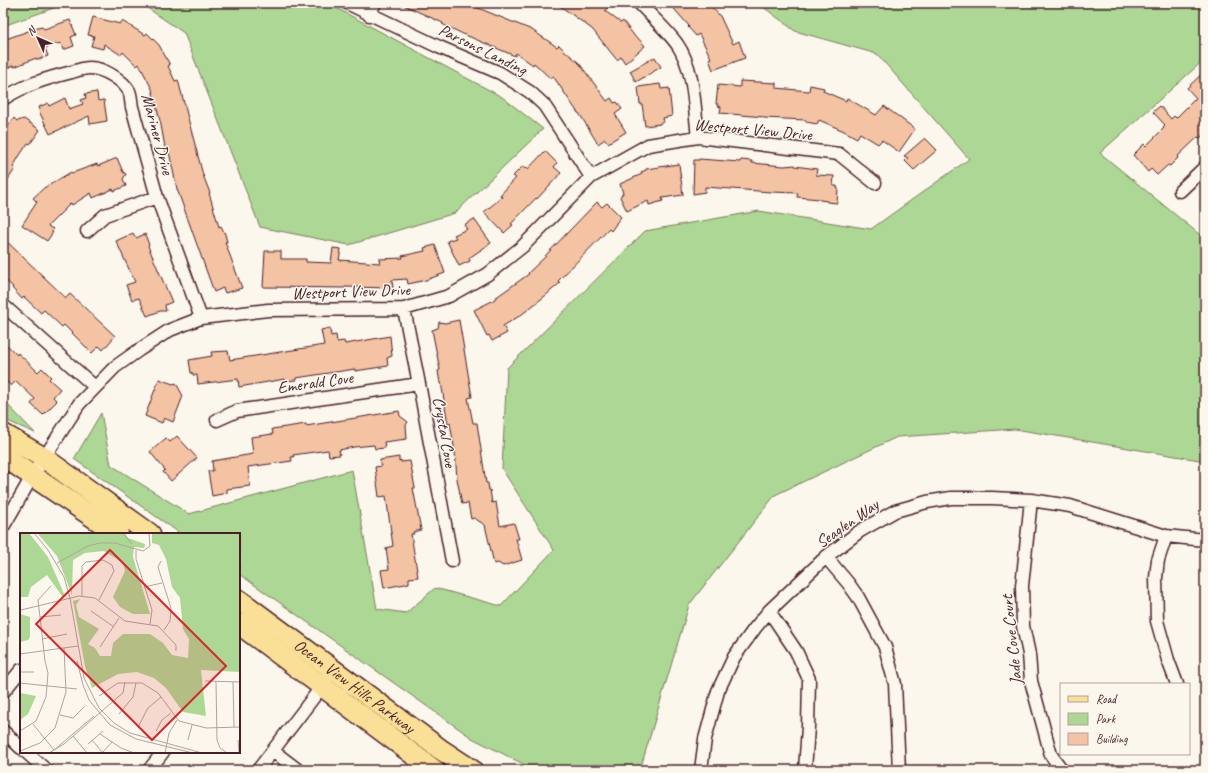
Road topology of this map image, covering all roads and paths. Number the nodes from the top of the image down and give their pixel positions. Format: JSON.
{"nodes":[{"id":1,"x":347,"y":3,"type":"edge"},
{"id":2,"x":375,"y":3,"type":"edge"},
{"id":3,"x":639,"y":3,"type":"edge"},
{"id":4,"x":369,"y":14,"type":"junction"},
{"id":5,"x":3,"y":99,"type":"edge"},
{"id":6,"x":698,"y":137,"type":"junction"},
{"id":7,"x":1205,"y":167,"type":"edge"},
{"id":8,"x":590,"y":177,"type":"junction"},
{"id":9,"x":875,"y":183,"type":"dead end"},
{"id":10,"x":1180,"y":191,"type":"dead end"},
{"id":11,"x":157,"y":197,"type":"junction"},
{"id":12,"x":87,"y":231,"type":"dead end"},
{"id":13,"x":3,"y":305,"type":"edge"},
{"id":14,"x":404,"y":309,"type":"junction"},
{"id":15,"x":201,"y":318,"type":"junction"},
{"id":16,"x":419,"y":384,"type":"junction"},
{"id":17,"x":95,"y":387,"type":"junction"},
{"id":18,"x":217,"y":420,"type":"dead end"},
{"id":19,"x":3,"y":434,"type":"edge"},
{"id":20,"x":3,"y":456,"type":"edge"},
{"id":21,"x":39,"y":466,"type":"junction"},
{"id":22,"x":1031,"y":500,"type":"junction"},
{"id":23,"x":3,"y":527,"type":"edge"},
{"id":24,"x":117,"y":533,"type":"edge"},
{"id":25,"x":148,"y":533,"type":"edge"},
{"id":26,"x":1166,"y":536,"type":"junction"},
{"id":27,"x":1205,"y":540,"type":"edge"},
{"id":28,"x":826,"y":557,"type":"junction"},
{"id":29,"x":452,"y":561,"type":"dead end"},
{"id":30,"x":240,"y":601,"type":"edge"},
{"id":31,"x":769,"y":611,"type":"junction"},
{"id":32,"x":240,"y":625,"type":"edge"},
{"id":33,"x":20,"y":671,"type":"edge"},
{"id":34,"x":335,"y":671,"type":"junction"},
{"id":35,"x":1177,"y":683,"type":"edge"},
{"id":36,"x":322,"y":686,"type":"junction"},
{"id":37,"x":3,"y":692,"type":"edge"},
{"id":38,"x":3,"y":732,"type":"edge"},
{"id":39,"x":20,"y":747,"type":"edge"},
{"id":40,"x":273,"y":751,"type":"junction"},
{"id":41,"x":27,"y":753,"type":"edge"},
{"id":42,"x":162,"y":753,"type":"edge"},
{"id":43,"x":46,"y":770,"type":"edge"},
{"id":44,"x":149,"y":770,"type":"edge"},
{"id":45,"x":258,"y":770,"type":"edge"},
{"id":46,"x":298,"y":770,"type":"edge"},
{"id":47,"x":434,"y":770,"type":"edge"},
{"id":48,"x":472,"y":770,"type":"edge"},
{"id":49,"x":701,"y":770,"type":"edge"},
{"id":50,"x":805,"y":770,"type":"edge"},
{"id":51,"x":899,"y":770,"type":"edge"},
{"id":52,"x":1062,"y":770,"type":"edge"}],
"edges":[{"from":1,"to":4,"type":"street","name":"Parsons Landing"},
{"from":2,"to":4,"type":"street"},
{"from":3,"to":6,"type":"street"},
{"from":4,"to":8,"type":"street","name":"Parsons Landing"},
{"from":5,"to":11,"type":"street","name":"Mariner Drive"},
{"from":6,"to":8,"type":"street","name":"Westport View Drive"},
{"from":6,"to":9,"type":"street","name":"Westport View Drive"},
{"from":7,"to":10,"type":"street"},
{"from":8,"to":14,"type":"street","name":"Westport View Drive"},
{"from":11,"to":12,"type":"street"},
{"from":11,"to":15,"type":"street","name":"Mariner Drive"},
{"from":13,"to":17,"type":"street"},
{"from":14,"to":15,"type":"street","name":"Westport View Drive"},
{"from":14,"to":16,"type":"street","name":"Crystal Cove"},
{"from":15,"to":17,"type":"street","name":"Westport View Drive"},
{"from":16,"to":18,"type":"street","name":"Emerald Cove"},
{"from":16,"to":29,"type":"street","name":"Crystal Cove"},
{"from":17,"to":21,"type":"street","name":"Westport View Drive"},
{"from":19,"to":21,"type":"main road"},
{"from":20,"to":21,"type":"main road"},
{"from":21,"to":23,"type":"street","name":"Westport View Drive"},
{"from":21,"to":24,"type":"main road"},
{"from":21,"to":25,"type":"main road"},
{"from":22,"to":26,"type":"street","name":"Seaglen Way"},
{"from":22,"to":28,"type":"street","name":"Seaglen Way"},
{"from":22,"to":52,"type":"street","name":"Jade Cove Court"},
{"from":26,"to":27,"type":"street","name":"Seaglen Way"},
{"from":26,"to":35,"type":"street"},
{"from":28,"to":31,"type":"street","name":"Seaglen Way"},
{"from":28,"to":51,"type":"street"},
{"from":30,"to":34,"type":"main road","name":"Ocean View Hills Parkway"},
{"from":31,"to":49,"type":"street","name":"Seaglen Way"},
{"from":31,"to":50,"type":"street"},
{"from":32,"to":36,"type":"main road","name":"Ocean View Hills Parkway"},
{"from":33,"to":37,"type":"street"},
{"from":34,"to":36,"type":"street"},
{"from":34,"to":48,"type":"main road","name":"Ocean View Hills Parkway"},
{"from":36,"to":40,"type":"street"},
{"from":36,"to":47,"type":"main road","name":"Ocean View Hills Parkway"},
{"from":38,"to":39,"type":"street"},
{"from":40,"to":45,"type":"street"},
{"from":40,"to":46,"type":"street"},
{"from":41,"to":43,"type":"street"},
{"from":42,"to":44,"type":"street"}]}
